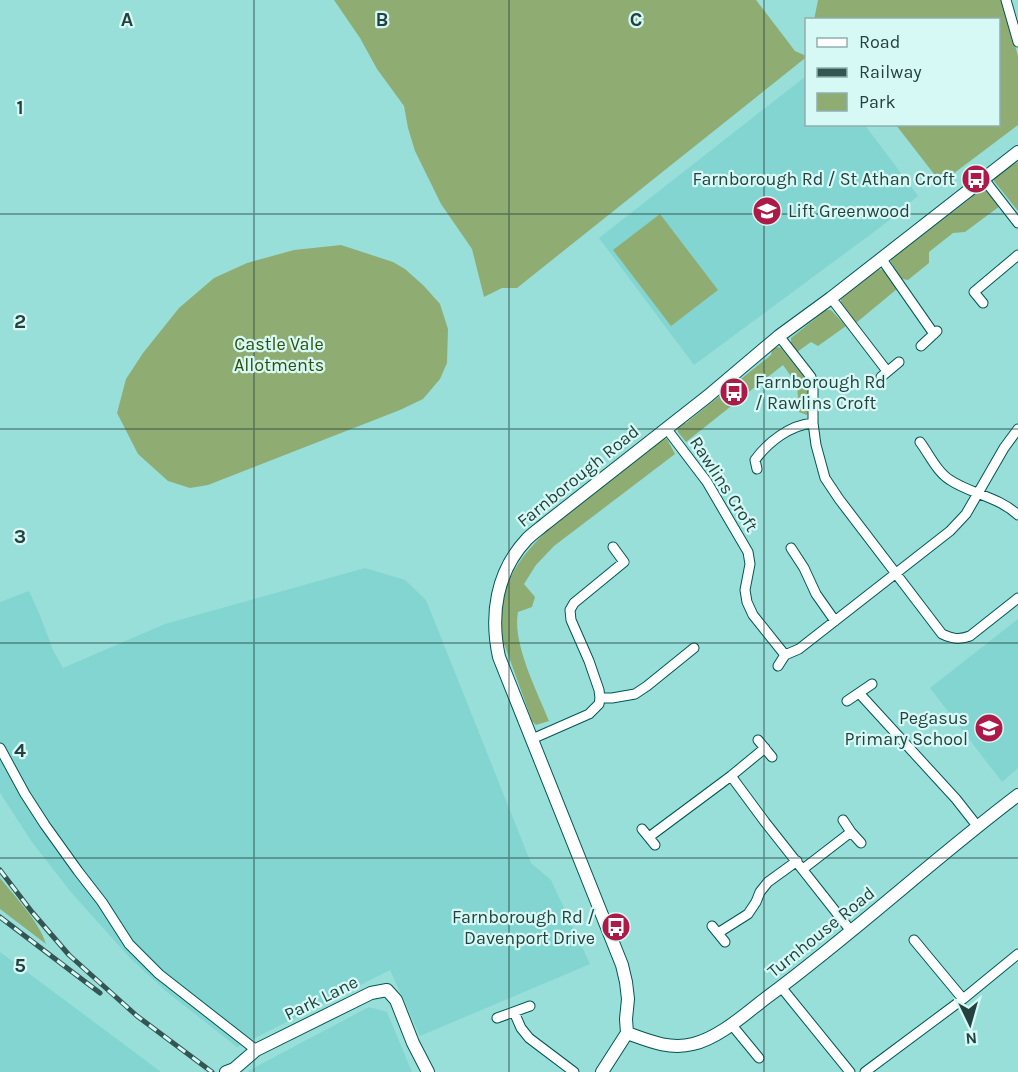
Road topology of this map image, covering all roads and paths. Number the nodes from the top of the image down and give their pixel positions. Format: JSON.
{"nodes":[{"id":1,"x":1006,"y":0,"type":"edge"},
{"id":2,"x":1018,"y":42,"type":"edge"},
{"id":3,"x":1018,"y":152,"type":"edge"},
{"id":4,"x":983,"y":178,"type":"junction"},
{"id":5,"x":1018,"y":223,"type":"edge"},
{"id":6,"x":1018,"y":255,"type":"edge"},
{"id":7,"x":881,"y":258,"type":"junction"},
{"id":8,"x":831,"y":298,"type":"junction"},
{"id":9,"x":983,"y":303,"type":"dead end"},
{"id":10,"x":779,"y":336,"type":"junction"},
{"id":11,"x":921,"y":346,"type":"dead end"},
{"id":12,"x":899,"y":362,"type":"dead end"},
{"id":13,"x":813,"y":423,"type":"junction"},
{"id":14,"x":666,"y":428,"type":"junction"},
{"id":15,"x":1018,"y":429,"type":"edge"},
{"id":16,"x":920,"y":442,"type":"dead end"},
{"id":17,"x":757,"y":469,"type":"dead end"},
{"id":18,"x":978,"y":494,"type":"junction"},
{"id":19,"x":1018,"y":515,"type":"edge"},
{"id":20,"x":613,"y":547,"type":"dead end"},
{"id":21,"x":790,"y":548,"type":"dead end"},
{"id":22,"x":897,"y":574,"type":"junction"},
{"id":23,"x":1018,"y":598,"type":"edge"},
{"id":24,"x":835,"y":621,"type":"junction"},
{"id":25,"x":694,"y":648,"type":"dead end"},
{"id":26,"x":785,"y":656,"type":"junction"},
{"id":27,"x":777,"y":666,"type":"dead end"},
{"id":28,"x":872,"y":684,"type":"dead end"},
{"id":29,"x":859,"y":693,"type":"junction"},
{"id":30,"x":600,"y":698,"type":"junction"},
{"id":31,"x":847,"y":701,"type":"dead end"},
{"id":32,"x":532,"y":739,"type":"junction"},
{"id":33,"x":758,"y":740,"type":"dead end"},
{"id":34,"x":0,"y":748,"type":"edge"},
{"id":35,"x":765,"y":748,"type":"junction"},
{"id":36,"x":772,"y":757,"type":"dead end"},
{"id":37,"x":731,"y":776,"type":"junction"},
{"id":38,"x":1018,"y":795,"type":"edge"},
{"id":39,"x":843,"y":820,"type":"dead end"},
{"id":40,"x":978,"y":827,"type":"junction"},
{"id":41,"x":642,"y":829,"type":"dead end"},
{"id":42,"x":851,"y":832,"type":"junction"},
{"id":43,"x":861,"y":843,"type":"dead end"},
{"id":44,"x":797,"y":861,"type":"junction"},
{"id":45,"x":803,"y":869,"type":"junction"},
{"id":46,"x":851,"y":930,"type":"junction"},
{"id":47,"x":914,"y":940,"type":"dead end"},
{"id":48,"x":725,"y":942,"type":"dead end"},
{"id":49,"x":1018,"y":954,"type":"edge"},
{"id":50,"x":782,"y":987,"type":"junction"},
{"id":51,"x":963,"y":999,"type":"junction"},
{"id":52,"x":530,"y":1006,"type":"dead end"},
{"id":53,"x":514,"y":1012,"type":"junction"},
{"id":54,"x":497,"y":1018,"type":"dead end"},
{"id":55,"x":731,"y":1024,"type":"junction"},
{"id":56,"x":627,"y":1033,"type":"junction"},
{"id":57,"x":256,"y":1050,"type":"junction"},
{"id":58,"x":759,"y":1058,"type":"dead end"},
{"id":59,"x":226,"y":1072,"type":"edge"},
{"id":60,"x":428,"y":1072,"type":"edge"},
{"id":61,"x":574,"y":1072,"type":"edge"},
{"id":62,"x":602,"y":1072,"type":"edge"},
{"id":63,"x":850,"y":1072,"type":"edge"},
{"id":64,"x":865,"y":1072,"type":"edge"}],
"edges":[{"from":1,"to":2,"type":"street"},
{"from":3,"to":4,"type":"street","name":"Farnborough Road"},
{"from":4,"to":5,"type":"street"},
{"from":4,"to":7,"type":"street","name":"Farnborough Road"},
{"from":6,"to":9,"type":"street"},
{"from":7,"to":8,"type":"street","name":"Farnborough Road"},
{"from":7,"to":11,"type":"street"},
{"from":8,"to":10,"type":"street","name":"Farnborough Road"},
{"from":8,"to":12,"type":"street"},
{"from":10,"to":13,"type":"street"},
{"from":10,"to":14,"type":"street","name":"Farnborough Road"},
{"from":13,"to":17,"type":"street"},
{"from":13,"to":22,"type":"street"},
{"from":14,"to":26,"type":"street","name":"Rawlins Croft"},
{"from":14,"to":32,"type":"street","name":"Farnborough Road"},
{"from":15,"to":18,"type":"street"},
{"from":16,"to":18,"type":"street"},
{"from":18,"to":19,"type":"street"},
{"from":18,"to":22,"type":"street"},
{"from":20,"to":30,"type":"street"},
{"from":21,"to":24,"type":"street"},
{"from":22,"to":23,"type":"street"},
{"from":22,"to":24,"type":"street"},
{"from":24,"to":26,"type":"street"},
{"from":25,"to":30,"type":"street"},
{"from":26,"to":27,"type":"street"},
{"from":28,"to":29,"type":"street"},
{"from":29,"to":31,"type":"street"},
{"from":29,"to":40,"type":"street"},
{"from":30,"to":32,"type":"street"},
{"from":32,"to":56,"type":"street","name":"Farnborough Road"},
{"from":33,"to":35,"type":"street"},
{"from":34,"to":57,"type":"street"},
{"from":35,"to":36,"type":"street"},
{"from":35,"to":37,"type":"street"},
{"from":37,"to":41,"type":"street"},
{"from":37,"to":44,"type":"street"},
{"from":38,"to":40,"type":"street","name":"Turnhouse Road"},
{"from":39,"to":42,"type":"street"},
{"from":40,"to":46,"type":"street","name":"Turnhouse Road"},
{"from":42,"to":43,"type":"street"},
{"from":42,"to":45,"type":"street"},
{"from":44,"to":45,"type":"street"},
{"from":44,"to":48,"type":"street"},
{"from":45,"to":46,"type":"street"},
{"from":46,"to":50,"type":"street","name":"Turnhouse Road"},
{"from":47,"to":51,"type":"street"},
{"from":49,"to":51,"type":"street"},
{"from":50,"to":55,"type":"street","name":"Turnhouse Road"},
{"from":50,"to":63,"type":"street"},
{"from":51,"to":64,"type":"street"},
{"from":52,"to":53,"type":"street"},
{"from":53,"to":54,"type":"street"},
{"from":53,"to":61,"type":"street"},
{"from":55,"to":56,"type":"street","name":"Turnhouse Road"},
{"from":55,"to":58,"type":"street"},
{"from":56,"to":62,"type":"street"},
{"from":57,"to":59,"type":"street","name":"Park Lane"},
{"from":57,"to":60,"type":"street","name":"Park Lane"}]}
